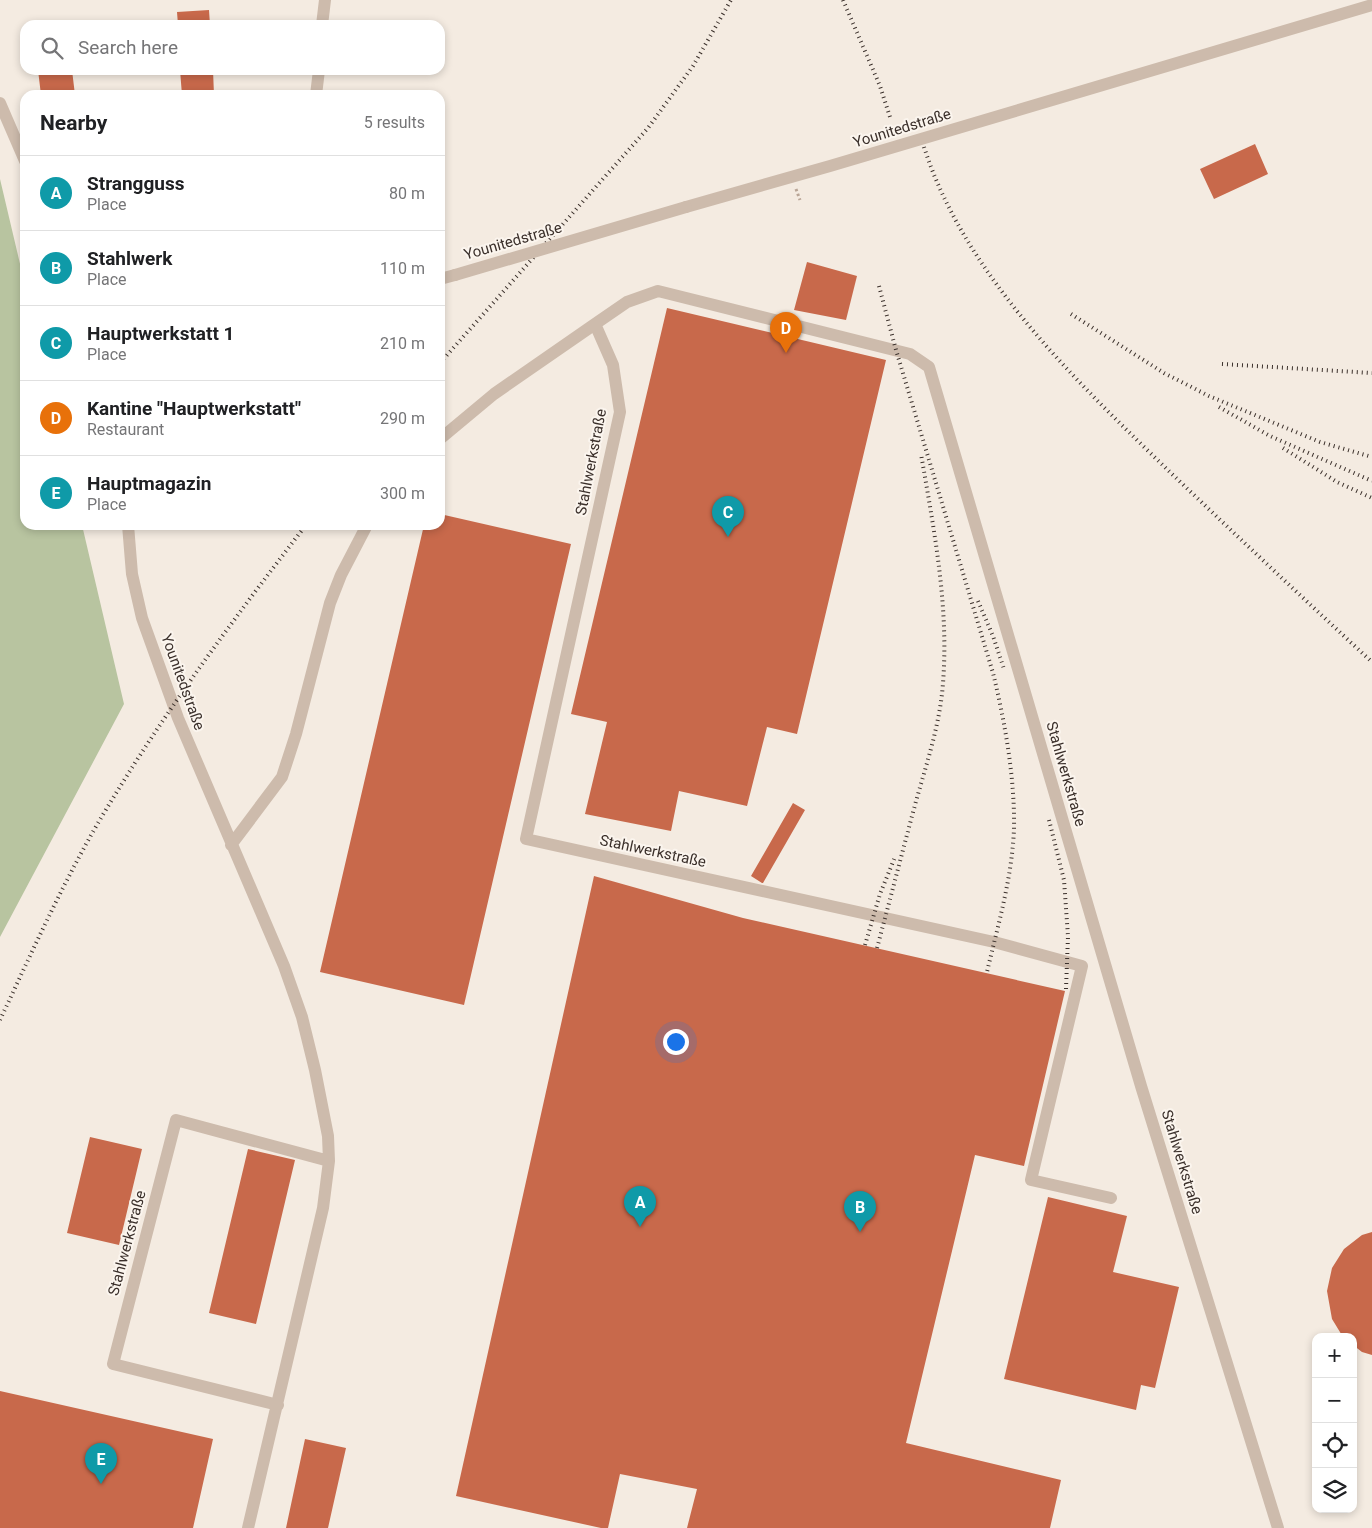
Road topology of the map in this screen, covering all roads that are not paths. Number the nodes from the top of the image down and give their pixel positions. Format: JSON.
{"nodes":[{"id":1,"x":325,"y":0,"type":"edge"},
{"id":2,"x":1372,"y":5,"type":"edge"},
{"id":3,"x":323,"y":20,"type":"edge"},
{"id":4,"x":318,"y":75,"type":"edge"},
{"id":5,"x":317,"y":90,"type":"edge"},
{"id":6,"x":0,"y":103,"type":"edge"},
{"id":7,"x":20,"y":149,"type":"edge"},
{"id":8,"x":445,"y":278,"type":"edge"},
{"id":9,"x":595,"y":324,"type":"junction"},
{"id":10,"x":445,"y":435,"type":"edge"},
{"id":11,"x":128,"y":530,"type":"edge"},
{"id":12,"x":364,"y":530,"type":"edge"},
{"id":13,"x":232,"y":845,"type":"junction"},
{"id":14,"x":329,"y":1161,"type":"junction"},
{"id":15,"x":1111,"y":1198,"type":"dead end"},
{"id":16,"x":278,"y":1405,"type":"junction"},
{"id":17,"x":248,"y":1528,"type":"edge"},
{"id":18,"x":1278,"y":1528,"type":"edge"}],
"edges":[{"from":1,"to":3,"type":"lane"},
{"from":2,"to":8,"type":"lane","name":"Younitedstraße","bridge":true},
{"from":4,"to":5,"type":"lane"},
{"from":6,"to":7,"type":"lane"},
{"from":9,"to":10,"type":"lane","name":"Stahlwerkstraße"},
{"from":9,"to":15,"type":"lane","name":"Stahlwerkstraße"},
{"from":9,"to":18,"type":"lane","name":"Stahlwerkstraße"},
{"from":11,"to":13,"type":"lane","name":"Younitedstraße"},
{"from":12,"to":13,"type":"lane"},
{"from":13,"to":14,"type":"lane"},
{"from":14,"to":16,"type":"lane"},
{"from":14,"to":16,"type":"lane","name":"Stahlwerkstraße"},
{"from":16,"to":17,"type":"lane"}]}
